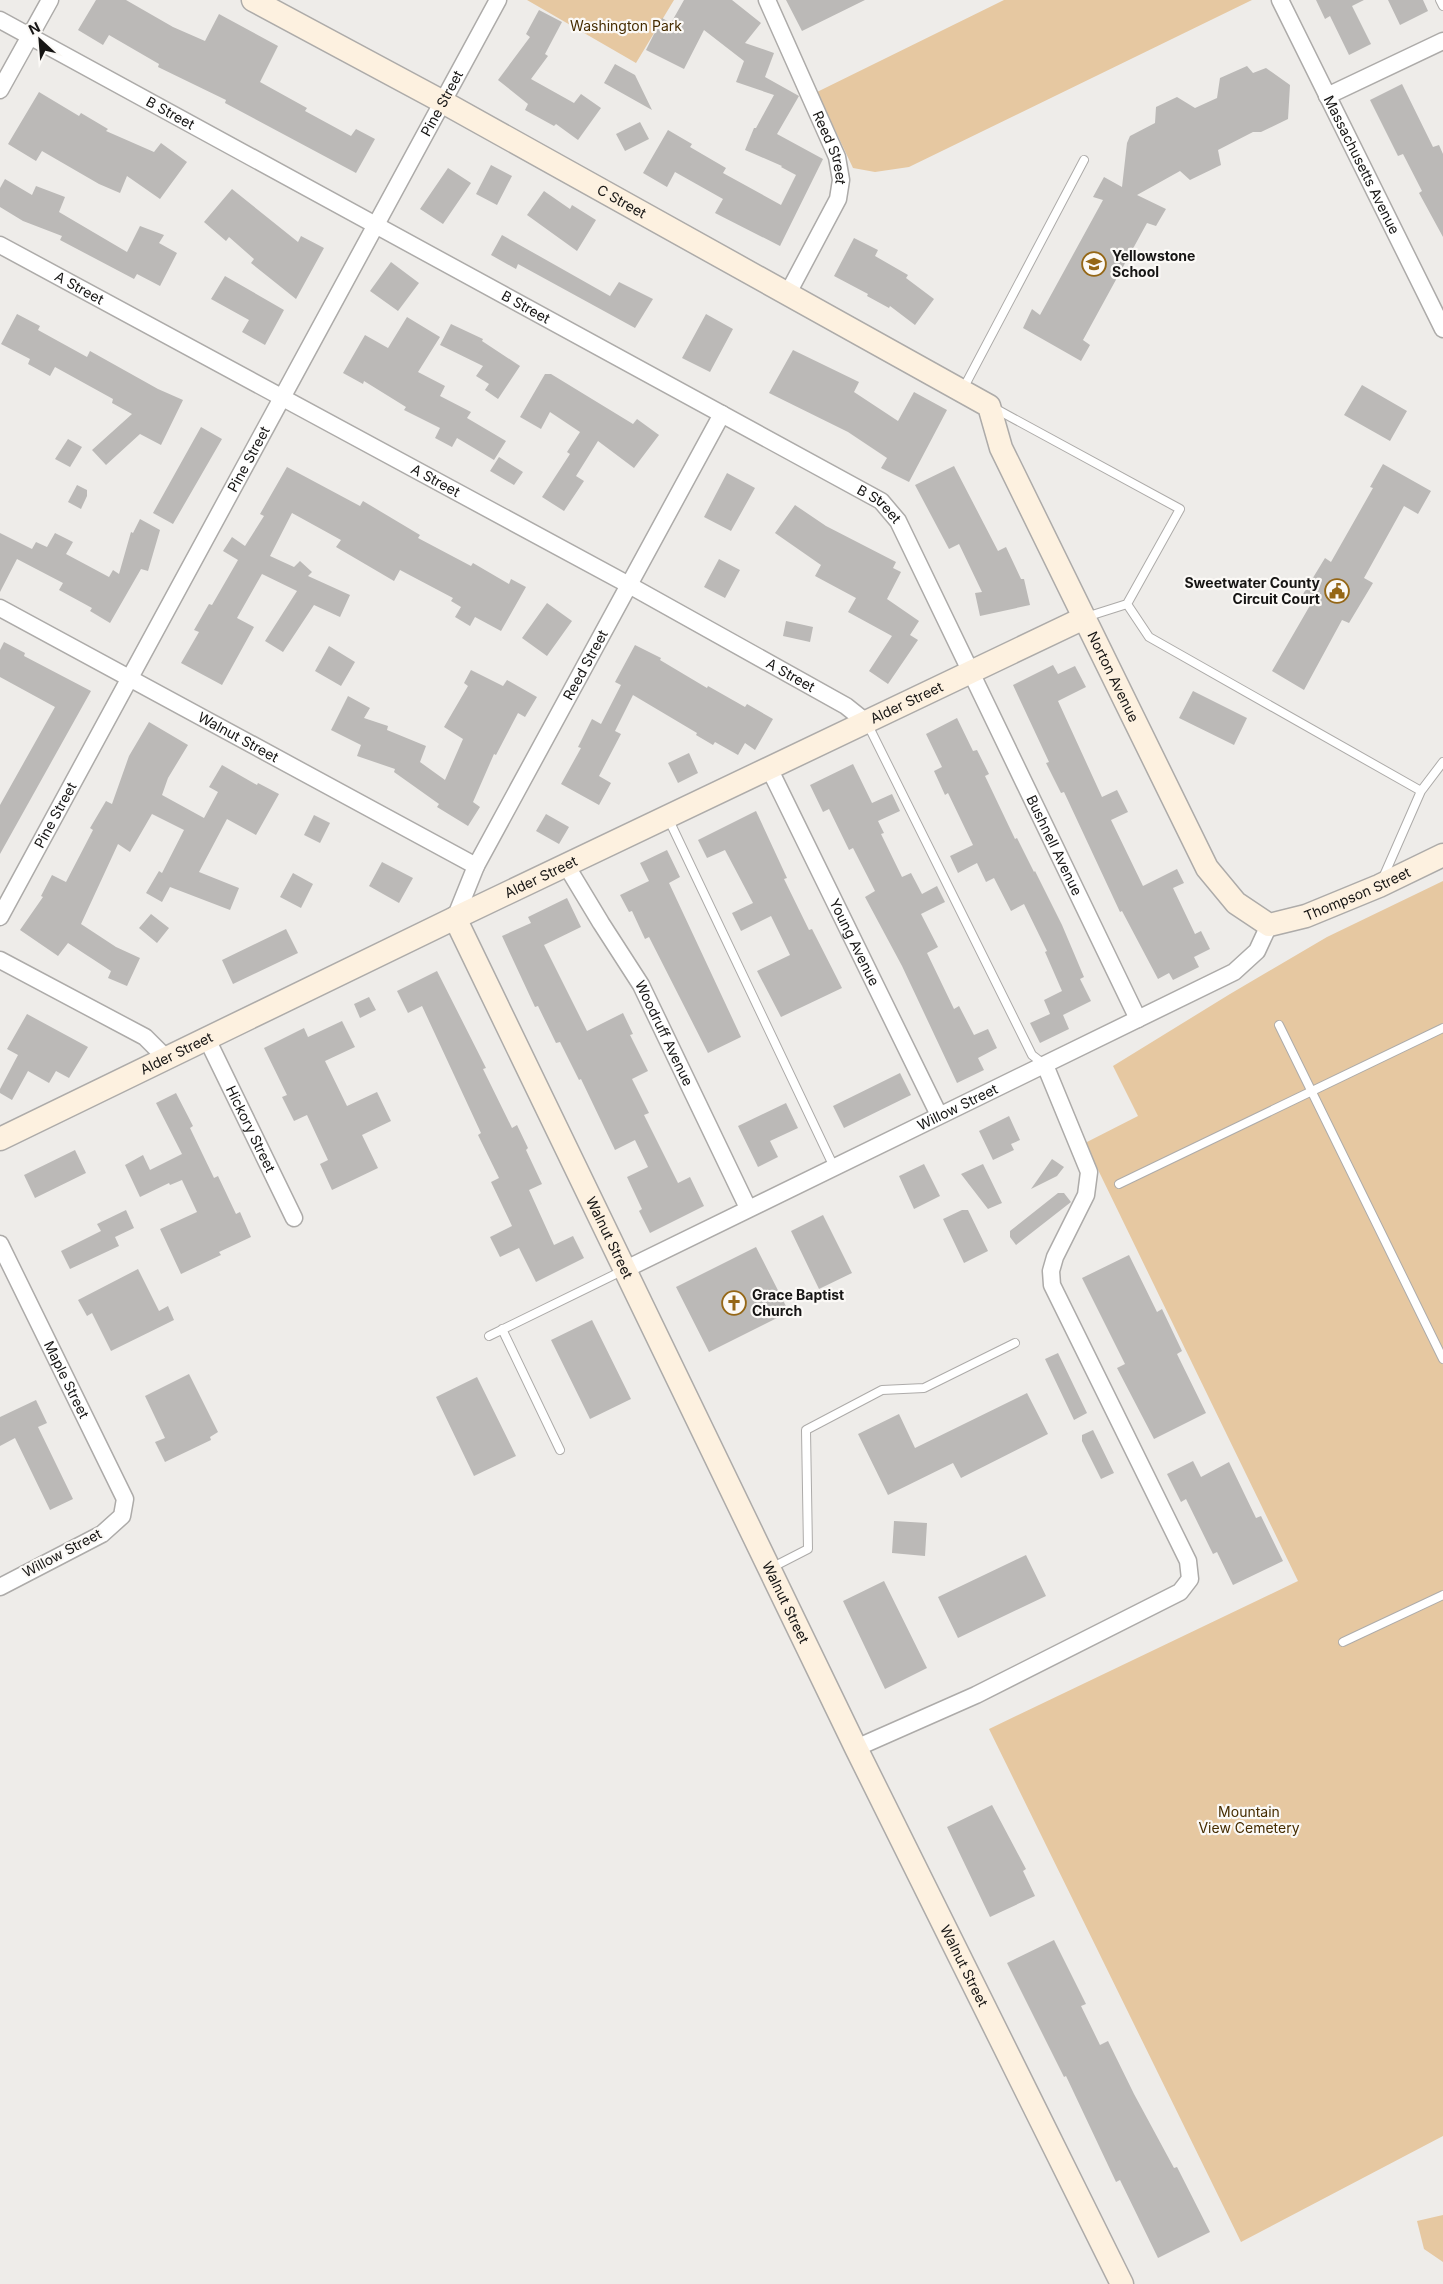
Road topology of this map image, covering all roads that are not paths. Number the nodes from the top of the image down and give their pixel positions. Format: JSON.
{"nodes":[{"id":1,"x":50,"y":0,"type":"edge"},
{"id":2,"x":253,"y":0,"type":"edge"},
{"id":3,"x":498,"y":0,"type":"edge"},
{"id":4,"x":767,"y":0,"type":"edge"},
{"id":5,"x":1280,"y":0,"type":"edge"},
{"id":6,"x":1440,"y":0,"type":"edge"},
{"id":7,"x":1443,"y":6,"type":"edge"},
{"id":8,"x":0,"y":20,"type":"edge"},
{"id":9,"x":30,"y":36,"type":"junction"},
{"id":10,"x":1443,"y":41,"type":"edge"},
{"id":11,"x":0,"y":90,"type":"edge"},
{"id":12,"x":1327,"y":96,"type":"junction"},
{"id":13,"x":443,"y":102,"type":"junction"},
{"id":14,"x":1084,"y":160,"type":"dead end"},
{"id":15,"x":376,"y":225,"type":"junction"},
{"id":16,"x":0,"y":245,"type":"edge"},
{"id":17,"x":787,"y":294,"type":"junction"},
{"id":18,"x":1443,"y":329,"type":"edge"},
{"id":19,"x":962,"y":390,"type":"junction"},
{"id":20,"x":281,"y":399,"type":"junction"},
{"id":21,"x":989,"y":406,"type":"junction"},
{"id":22,"x":722,"y":414,"type":"junction"},
{"id":23,"x":629,"y":585,"type":"junction"},
{"id":24,"x":1127,"y":604,"type":"junction"},
{"id":25,"x":0,"y":608,"type":"edge"},
{"id":26,"x":1084,"y":618,"type":"junction"},
{"id":27,"x":971,"y":672,"type":"junction"},
{"id":28,"x":130,"y":678,"type":"junction"},
{"id":29,"x":866,"y":722,"type":"junction"},
{"id":30,"x":1443,"y":762,"type":"edge"},
{"id":31,"x":769,"y":768,"type":"junction"},
{"id":32,"x":1421,"y":791,"type":"junction"},
{"id":33,"x":667,"y":817,"type":"junction"},
{"id":34,"x":1443,"y":855,"type":"edge"},
{"id":35,"x":566,"y":865,"type":"junction"},
{"id":36,"x":476,"y":866,"type":"junction"},
{"id":37,"x":1379,"y":886,"type":"junction"},
{"id":38,"x":0,"y":917,"type":"edge"},
{"id":39,"x":456,"y":918,"type":"junction"},
{"id":40,"x":1269,"y":925,"type":"junction"},
{"id":41,"x":0,"y":960,"type":"edge"},
{"id":42,"x":1138,"y":1019,"type":"junction"},
{"id":43,"x":1279,"y":1026,"type":"dead end"},
{"id":44,"x":1443,"y":1028,"type":"edge"},
{"id":45,"x":207,"y":1039,"type":"junction"},
{"id":46,"x":167,"y":1059,"type":"junction"},
{"id":47,"x":1045,"y":1065,"type":"junction"},
{"id":48,"x":1312,"y":1092,"type":"junction"},
{"id":49,"x":939,"y":1115,"type":"junction"},
{"id":50,"x":0,"y":1139,"type":"edge"},
{"id":51,"x":834,"y":1167,"type":"junction"},
{"id":52,"x":1119,"y":1184,"type":"dead end"},
{"id":53,"x":748,"y":1208,"type":"junction"},
{"id":54,"x":294,"y":1218,"type":"dead end"},
{"id":55,"x":0,"y":1244,"type":"edge"},
{"id":56,"x":626,"y":1269,"type":"junction"},
{"id":57,"x":502,"y":1329,"type":"junction"},
{"id":58,"x":489,"y":1336,"type":"dead end"},
{"id":59,"x":1016,"y":1343,"type":"dead end"},
{"id":60,"x":1443,"y":1359,"type":"edge"},
{"id":61,"x":560,"y":1450,"type":"dead end"},
{"id":62,"x":122,"y":1516,"type":"joint"},
{"id":63,"x":771,"y":1568,"type":"junction"},
{"id":64,"x":0,"y":1587,"type":"edge"},
{"id":65,"x":1443,"y":1595,"type":"edge"},
{"id":66,"x":1343,"y":1642,"type":"dead end"},
{"id":67,"x":856,"y":1748,"type":"junction"},
{"id":68,"x":1122,"y":2284,"type":"edge"}],
"edges":[{"from":1,"to":9,"type":"street"},
{"from":2,"to":13,"type":"street","name":"C Street"},
{"from":3,"to":13,"type":"street","name":"Pine Street"},
{"from":4,"to":17,"type":"street","name":"Reed Street"},
{"from":5,"to":12,"type":"street","name":"Massachusetts Avenue"},
{"from":6,"to":7,"type":"lane"},
{"from":8,"to":9,"type":"street","name":"B Street"},
{"from":9,"to":11,"type":"street"},
{"from":9,"to":15,"type":"street","name":"B Street"},
{"from":10,"to":12,"type":"street"},
{"from":12,"to":18,"type":"street","name":"Massachusetts Avenue"},
{"from":13,"to":15,"type":"street","name":"Pine Street"},
{"from":13,"to":17,"type":"street","name":"C Street"},
{"from":14,"to":19,"type":"lane"},
{"from":15,"to":20,"type":"street","name":"Pine Street"},
{"from":15,"to":22,"type":"street","name":"B Street"},
{"from":16,"to":20,"type":"street","name":"A Street"},
{"from":17,"to":19,"type":"street","name":"C Street"},
{"from":19,"to":21,"type":"street","name":"C Street"},
{"from":20,"to":23,"type":"street","name":"A Street"},
{"from":20,"to":28,"type":"street","name":"Pine Street"},
{"from":21,"to":24,"type":"lane"},
{"from":21,"to":26,"type":"street","name":"Norton Avenue"},
{"from":22,"to":23,"type":"street","name":"Reed Street"},
{"from":22,"to":27,"type":"street","name":"B Street"},
{"from":23,"to":29,"type":"street","name":"A Street"},
{"from":23,"to":36,"type":"street","name":"Reed Street"},
{"from":24,"to":26,"type":"lane"},
{"from":24,"to":32,"type":"lane"},
{"from":25,"to":28,"type":"street","name":"Walnut Street"},
{"from":26,"to":27,"type":"street","name":"Alder Street"},
{"from":26,"to":40,"type":"street","name":"Norton Avenue"},
{"from":27,"to":29,"type":"street","name":"Alder Street"},
{"from":27,"to":42,"type":"street","name":"Bushnell Avenue"},
{"from":28,"to":36,"type":"street","name":"Walnut Street"},
{"from":28,"to":38,"type":"street","name":"Pine Street"},
{"from":29,"to":31,"type":"street","name":"Alder Street"},
{"from":29,"to":47,"type":"lane"},
{"from":30,"to":32,"type":"lane"},
{"from":31,"to":33,"type":"street","name":"Alder Street"},
{"from":31,"to":49,"type":"street","name":"Young Avenue"},
{"from":32,"to":37,"type":"lane"},
{"from":33,"to":35,"type":"street","name":"Alder Street"},
{"from":33,"to":51,"type":"lane"},
{"from":34,"to":37,"type":"street","name":"Thompson Street"},
{"from":35,"to":39,"type":"street","name":"Alder Street"},
{"from":35,"to":53,"type":"street","name":"Woodruff Avenue"},
{"from":36,"to":39,"type":"street","name":"Reed Street"},
{"from":37,"to":40,"type":"street","name":"Thompson Street"},
{"from":39,"to":45,"type":"street","name":"Alder Street"},
{"from":39,"to":56,"type":"street","name":"Walnut Street"},
{"from":40,"to":42,"type":"street","name":"Willow Street"},
{"from":41,"to":46,"type":"street"},
{"from":42,"to":47,"type":"street","name":"Willow Street"},
{"from":43,"to":48,"type":"lane"},
{"from":44,"to":48,"type":"lane"},
{"from":45,"to":46,"type":"street","name":"Alder Street"},
{"from":45,"to":54,"type":"street","name":"Hickory Street"},
{"from":46,"to":50,"type":"street","name":"Alder Street"},
{"from":47,"to":49,"type":"street","name":"Willow Street"},
{"from":47,"to":67,"type":"street"},
{"from":48,"to":52,"type":"lane"},
{"from":48,"to":60,"type":"lane"},
{"from":49,"to":51,"type":"street","name":"Willow Street"},
{"from":51,"to":53,"type":"street","name":"Willow Street"},
{"from":53,"to":56,"type":"street","name":"Willow Street"},
{"from":55,"to":62,"type":"street","name":"Maple Street"},
{"from":56,"to":57,"type":"lane"},
{"from":56,"to":63,"type":"street","name":"Walnut Street"},
{"from":57,"to":58,"type":"lane"},
{"from":57,"to":61,"type":"lane"},
{"from":59,"to":63,"type":"lane"},
{"from":62,"to":64,"type":"street","name":"Willow Street"},
{"from":63,"to":67,"type":"street","name":"Walnut Street"},
{"from":65,"to":66,"type":"lane"},
{"from":67,"to":68,"type":"street","name":"Walnut Street"}]}
